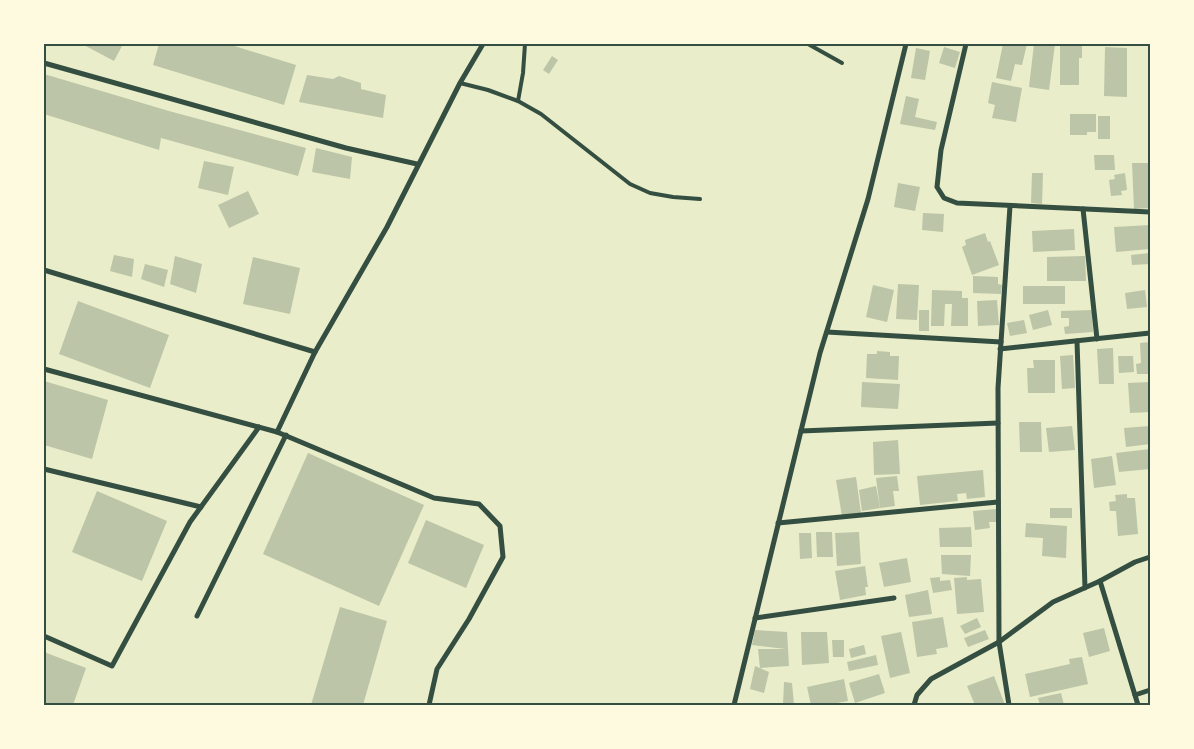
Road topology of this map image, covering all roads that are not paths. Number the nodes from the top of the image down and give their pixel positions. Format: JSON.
{"nodes":[{"id":1,"x":483,"y":44,"type":"edge"},
{"id":2,"x":525,"y":44,"type":"edge"},
{"id":3,"x":808,"y":44,"type":"edge"},
{"id":4,"x":906,"y":44,"type":"edge"},
{"id":5,"x":966,"y":44,"type":"edge"},
{"id":6,"x":44,"y":63,"type":"edge"},
{"id":7,"x":842,"y":63,"type":"dead end"},
{"id":8,"x":460,"y":83,"type":"junction"},
{"id":9,"x":518,"y":101,"type":"junction"},
{"id":10,"x":417,"y":164,"type":"junction"},
{"id":11,"x":700,"y":199,"type":"dead end"},
{"id":12,"x":1010,"y":206,"type":"junction"},
{"id":13,"x":1083,"y":209,"type":"junction"},
{"id":14,"x":1150,"y":212,"type":"edge"},
{"id":15,"x":44,"y":270,"type":"edge"},
{"id":16,"x":827,"y":332,"type":"junction"},
{"id":17,"x":1150,"y":333,"type":"edge"},
{"id":18,"x":1097,"y":339,"type":"junction"},
{"id":19,"x":1077,"y":341,"type":"junction"},
{"id":20,"x":1001,"y":342,"type":"junction"},
{"id":21,"x":1000,"y":349,"type":"junction"},
{"id":22,"x":315,"y":352,"type":"junction"},
{"id":23,"x":44,"y":369,"type":"edge"},
{"id":24,"x":998,"y":423,"type":"junction"},
{"id":25,"x":259,"y":427,"type":"junction"},
{"id":26,"x":801,"y":431,"type":"junction"},
{"id":27,"x":277,"y":432,"type":"junction"},
{"id":28,"x":286,"y":436,"type":"junction"},
{"id":29,"x":44,"y":469,"type":"edge"},
{"id":30,"x":998,"y":502,"type":"junction"},
{"id":31,"x":201,"y":507,"type":"junction"},
{"id":32,"x":778,"y":523,"type":"junction"},
{"id":33,"x":1150,"y":557,"type":"edge"},
{"id":34,"x":1100,"y":581,"type":"junction"},
{"id":35,"x":1085,"y":588,"type":"junction"},
{"id":36,"x":894,"y":598,"type":"dead end"},
{"id":37,"x":197,"y":616,"type":"dead end"},
{"id":38,"x":755,"y":618,"type":"junction"},
{"id":39,"x":44,"y":636,"type":"edge"},
{"id":40,"x":999,"y":642,"type":"junction"},
{"id":41,"x":1150,"y":690,"type":"edge"},
{"id":42,"x":1135,"y":695,"type":"junction"},
{"id":43,"x":429,"y":705,"type":"edge"},
{"id":44,"x":734,"y":705,"type":"edge"},
{"id":45,"x":914,"y":705,"type":"edge"},
{"id":46,"x":1009,"y":705,"type":"edge"},
{"id":47,"x":1138,"y":705,"type":"edge"}],
"edges":[{"from":1,"to":8,"type":"street"},
{"from":2,"to":9,"type":"lane"},
{"from":3,"to":7,"type":"lane"},
{"from":4,"to":16,"type":"street"},
{"from":5,"to":12,"type":"street"},
{"from":6,"to":10,"type":"street"},
{"from":8,"to":9,"type":"lane"},
{"from":8,"to":10,"type":"street"},
{"from":9,"to":11,"type":"lane"},
{"from":10,"to":22,"type":"street"},
{"from":12,"to":13,"type":"street"},
{"from":12,"to":20,"type":"street"},
{"from":13,"to":14,"type":"street"},
{"from":13,"to":18,"type":"street"},
{"from":15,"to":22,"type":"street"},
{"from":16,"to":20,"type":"street"},
{"from":16,"to":26,"type":"street"},
{"from":17,"to":18,"type":"street"},
{"from":18,"to":19,"type":"street"},
{"from":19,"to":21,"type":"street"},
{"from":19,"to":35,"type":"street"},
{"from":20,"to":21,"type":"street"},
{"from":21,"to":24,"type":"street"},
{"from":22,"to":27,"type":"street"},
{"from":23,"to":25,"type":"street"},
{"from":24,"to":26,"type":"street"},
{"from":24,"to":30,"type":"street"},
{"from":25,"to":27,"type":"street"},
{"from":25,"to":31,"type":"street"},
{"from":26,"to":32,"type":"street"},
{"from":27,"to":28,"type":"street"},
{"from":28,"to":37,"type":"street"},
{"from":28,"to":43,"type":"street"},
{"from":29,"to":31,"type":"street"},
{"from":30,"to":32,"type":"street"},
{"from":30,"to":40,"type":"street"},
{"from":31,"to":39,"type":"street"},
{"from":32,"to":38,"type":"street"},
{"from":33,"to":34,"type":"street"},
{"from":34,"to":35,"type":"street"},
{"from":34,"to":42,"type":"street"},
{"from":35,"to":40,"type":"street"},
{"from":36,"to":38,"type":"street"},
{"from":38,"to":44,"type":"street"},
{"from":40,"to":45,"type":"street"},
{"from":40,"to":46,"type":"street"},
{"from":41,"to":42,"type":"street"},
{"from":42,"to":47,"type":"street"}]}
